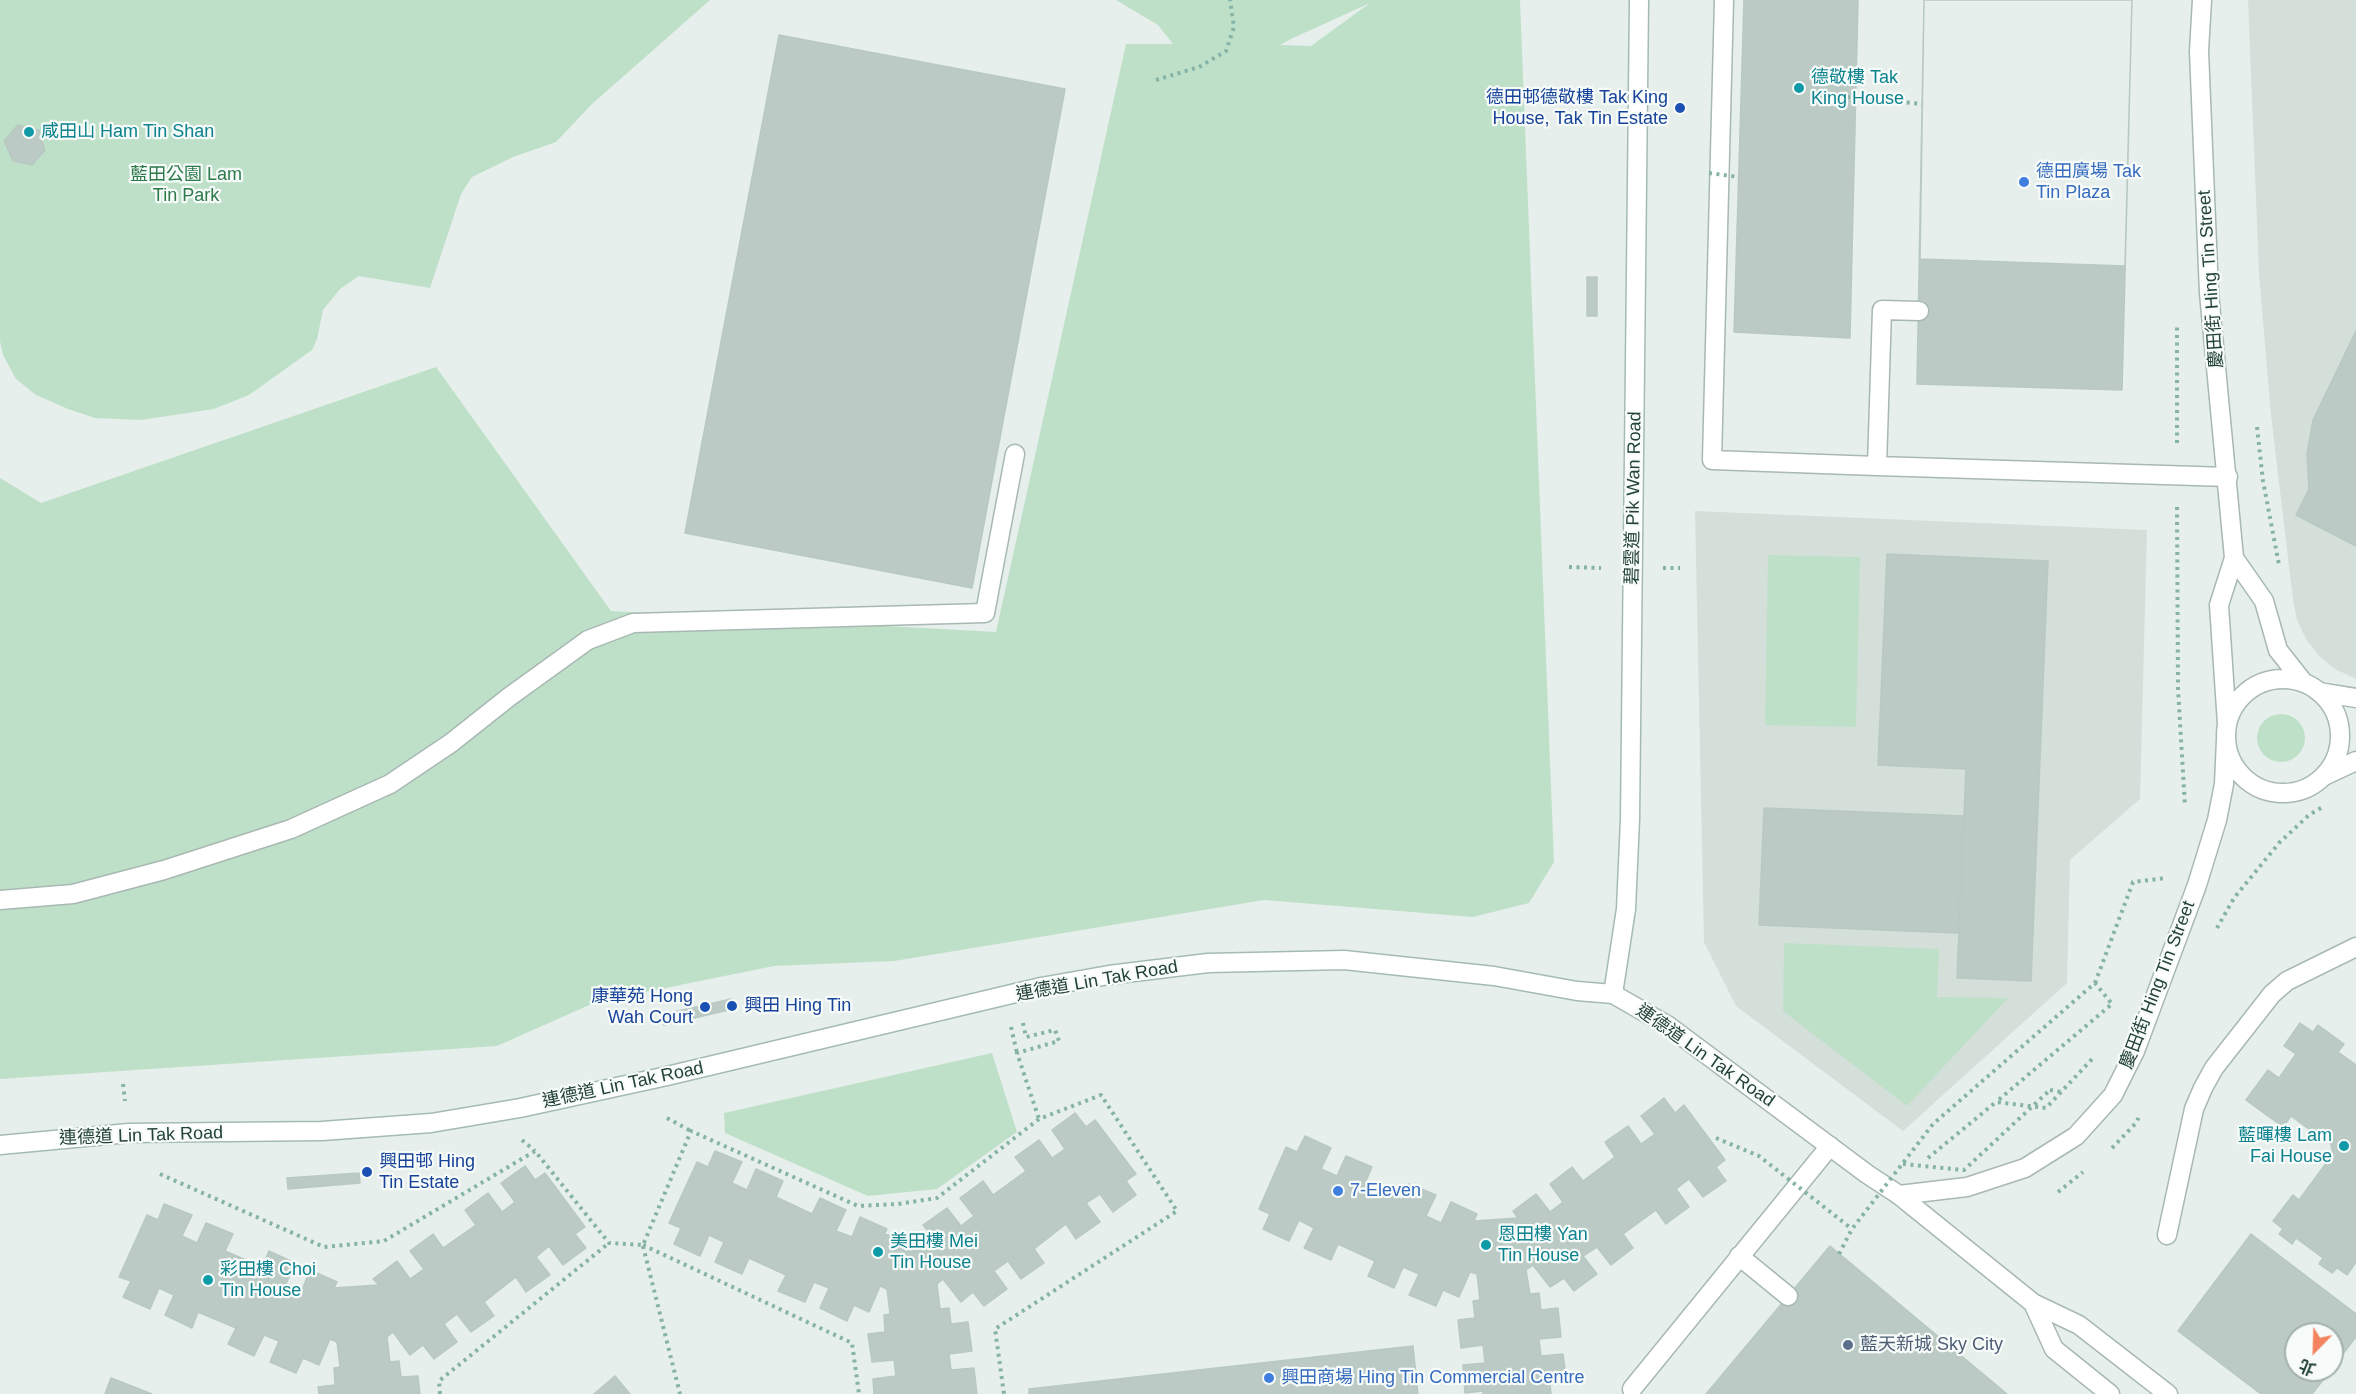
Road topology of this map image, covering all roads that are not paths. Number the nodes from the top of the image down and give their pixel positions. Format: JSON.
{"nodes":[{"id":1,"x":1639,"y":0,"type":"edge"},
{"id":2,"x":1724,"y":0,"type":"edge"},
{"id":3,"x":2202,"y":0,"type":"edge"},
{"id":4,"x":1919,"y":311,"type":"dead end"},
{"id":5,"x":1015,"y":454,"type":"dead end"},
{"id":6,"x":1877,"y":466,"type":"junction"},
{"id":7,"x":2228,"y":477,"type":"junction"},
{"id":8,"x":2234,"y":558,"type":"junction"},
{"id":9,"x":2312,"y":687,"type":"junction"},
{"id":10,"x":2356,"y":698,"type":"edge"},
{"id":11,"x":2227,"y":732,"type":"junction"},
{"id":12,"x":2356,"y":761,"type":"edge"},
{"id":13,"x":2326,"y":775,"type":"junction"},
{"id":14,"x":0,"y":900,"type":"edge"},
{"id":15,"x":2356,"y":947,"type":"edge"},
{"id":16,"x":1613,"y":994,"type":"junction"},
{"id":17,"x":0,"y":1144,"type":"edge"},
{"id":18,"x":1830,"y":1146,"type":"junction"},
{"id":19,"x":1899,"y":1195,"type":"junction"},
{"id":20,"x":2167,"y":1235,"type":"dead end"},
{"id":21,"x":1739,"y":1256,"type":"junction"},
{"id":22,"x":1788,"y":1296,"type":"dead end"},
{"id":23,"x":2033,"y":1303,"type":"junction"},
{"id":24,"x":1632,"y":1389,"type":"dead end"},
{"id":25,"x":2110,"y":1394,"type":"edge"},
{"id":26,"x":2168,"y":1394,"type":"edge"}],
"edges":[{"from":1,"to":16,"type":"street","name":"碧雲道 Pik Wan Road"},
{"from":2,"to":6,"type":"street"},
{"from":3,"to":7,"type":"street","name":"慶田街 Hing Tin Street"},
{"from":4,"to":6,"type":"street"},
{"from":5,"to":14,"type":"street"},
{"from":6,"to":7,"type":"street"},
{"from":7,"to":8,"type":"street","name":"慶田街 Hing Tin Street"},
{"from":8,"to":9,"type":"street"},
{"from":8,"to":11,"type":"street","name":"慶田街 Hing Tin Street"},
{"from":9,"to":10,"type":"street","name":"慶田街 Hing Tin Street"},
{"from":9,"to":11,"type":"street","name":"慶田街 Hing Tin Street"},
{"from":9,"to":13,"type":"street"},
{"from":11,"to":13,"type":"street","name":"慶田街 Hing Tin Street"},
{"from":11,"to":19,"type":"street","name":"慶田街 Hing Tin Street"},
{"from":12,"to":13,"type":"street","name":"慶田街 Hing Tin Street"},
{"from":15,"to":20,"type":"street"},
{"from":16,"to":17,"type":"street","name":"連德道 Lin Tak Road"},
{"from":16,"to":18,"type":"street","name":"連德道 Lin Tak Road"},
{"from":18,"to":19,"type":"street","name":"連德道 Lin Tak Road"},
{"from":18,"to":21,"type":"street"},
{"from":19,"to":23,"type":"street","name":"連德道 Lin Tak Road"},
{"from":21,"to":22,"type":"street"},
{"from":21,"to":24,"type":"street"},
{"from":23,"to":25,"type":"street","name":"連德道 Lin Tak Road"},
{"from":23,"to":26,"type":"street","name":"連德道 Lin Tak Road"}]}
